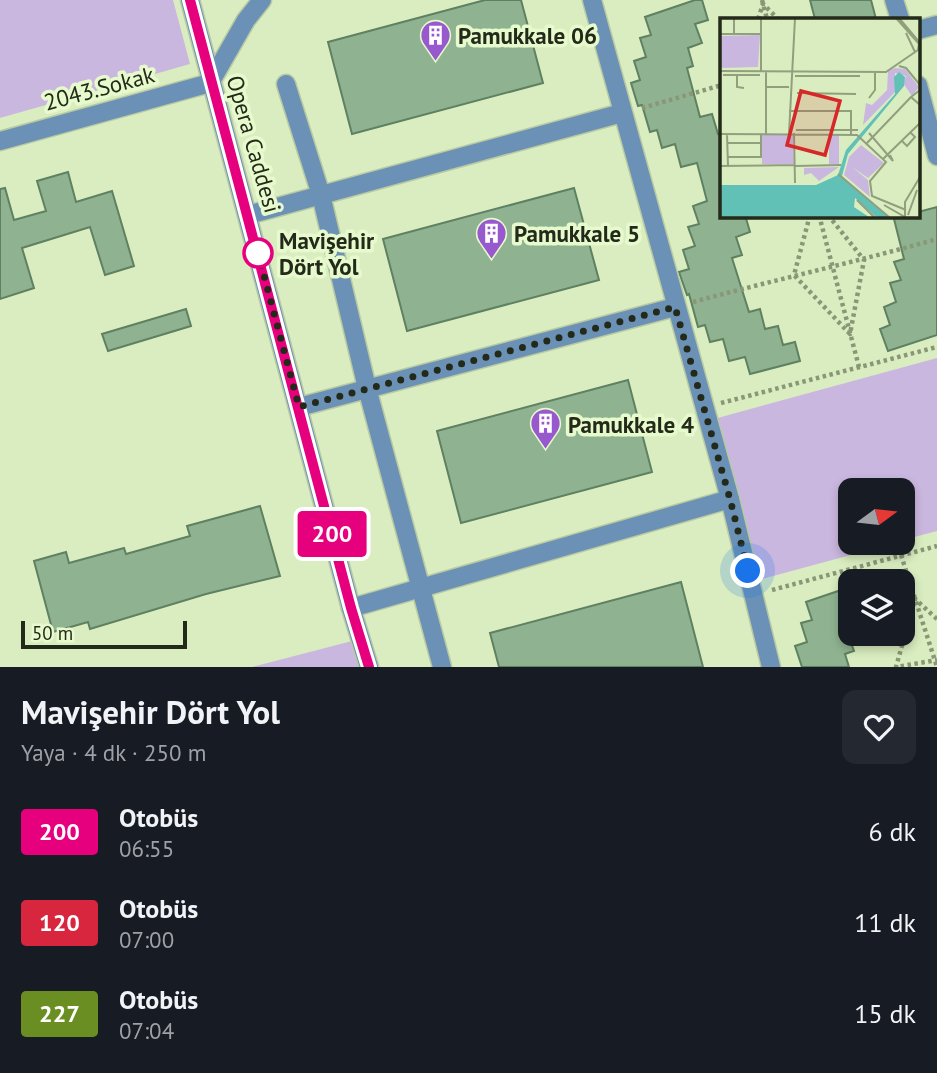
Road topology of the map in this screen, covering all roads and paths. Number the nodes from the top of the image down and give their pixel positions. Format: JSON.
{"nodes":[{"id":1,"x":190,"y":0,"type":"edge"},
{"id":2,"x":262,"y":0,"type":"edge"},
{"id":3,"x":592,"y":0,"type":"edge"},
{"id":4,"x":894,"y":0,"type":"edge"},
{"id":5,"x":762,"y":2,"type":"edge"},
{"id":6,"x":777,"y":18,"type":"edge"},
{"id":7,"x":900,"y":18,"type":"edge"},
{"id":8,"x":937,"y":25,"type":"edge"},
{"id":9,"x":920,"y":29,"type":"edge"},
{"id":10,"x":211,"y":83,"type":"junction"},
{"id":11,"x":286,"y":84,"type":"dead end"},
{"id":12,"x":720,"y":86,"type":"edge"},
{"id":13,"x":920,"y":92,"type":"edge"},
{"id":14,"x":622,"y":113,"type":"junction"},
{"id":15,"x":0,"y":141,"type":"edge"},
{"id":16,"x":937,"y":156,"type":"edge"},
{"id":17,"x":321,"y":195,"type":"junction"},
{"id":18,"x":248,"y":215,"type":"junction"},
{"id":19,"x":809,"y":217,"type":"edge"},
{"id":20,"x":820,"y":217,"type":"edge"},
{"id":21,"x":830,"y":217,"type":"edge"},
{"id":22,"x":937,"y":239,"type":"edge"},
{"id":23,"x":864,"y":260,"type":"junction"},
{"id":24,"x":832,"y":265,"type":"junction"},
{"id":25,"x":794,"y":275,"type":"junction"},
{"id":26,"x":675,"y":307,"type":"junction"},
{"id":27,"x":850,"y":334,"type":"junction"},
{"id":28,"x":937,"y":347,"type":"edge"},
{"id":29,"x":859,"y":367,"type":"junction"},
{"id":30,"x":367,"y":388,"type":"junction"},
{"id":31,"x":299,"y":407,"type":"junction"},
{"id":32,"x":704,"y":407,"type":"junction"},
{"id":33,"x":730,"y":499,"type":"junction"},
{"id":34,"x":937,"y":546,"type":"edge"},
{"id":35,"x":915,"y":552,"type":"edge"},
{"id":36,"x":901,"y":555,"type":"joint"},
{"id":37,"x":905,"y":569,"type":"edge"},
{"id":38,"x":422,"y":588,"type":"junction"},
{"id":39,"x":754,"y":595,"type":"junction"},
{"id":40,"x":915,"y":599,"type":"joint"},
{"id":41,"x":351,"y":608,"type":"junction"},
{"id":42,"x":937,"y":619,"type":"edge"},
{"id":43,"x":902,"y":646,"type":"edge"},
{"id":44,"x":936,"y":660,"type":"edge"},
{"id":45,"x":369,"y":667,"type":"edge"},
{"id":46,"x":442,"y":667,"type":"edge"},
{"id":47,"x":771,"y":667,"type":"edge"},
{"id":48,"x":937,"y":667,"type":"edge"}],
"edges":[{"from":1,"to":10,"type":"street","name":"Opera Caddesi"},
{"from":2,"to":10,"type":"street"},
{"from":3,"to":14,"type":"street"},
{"from":4,"to":7,"type":"street"},
{"from":5,"to":6,"type":"path"},
{"from":8,"to":9,"type":"street"},
{"from":10,"to":15,"type":"street","name":"2043.Sokak"},
{"from":10,"to":18,"type":"street","name":"Opera Caddesi"},
{"from":11,"to":17,"type":"street"},
{"from":12,"to":14,"type":"path"},
{"from":13,"to":16,"type":"street"},
{"from":14,"to":17,"type":"street"},
{"from":14,"to":26,"type":"street"},
{"from":17,"to":18,"type":"street"},
{"from":17,"to":30,"type":"street"},
{"from":18,"to":31,"type":"street","name":"Opera Caddesi"},
{"from":19,"to":25,"type":"path"},
{"from":20,"to":24,"type":"path"},
{"from":21,"to":23,"type":"path"},
{"from":22,"to":23,"type":"path"},
{"from":23,"to":24,"type":"path"},
{"from":23,"to":27,"type":"path"},
{"from":24,"to":25,"type":"path"},
{"from":24,"to":27,"type":"path"},
{"from":25,"to":26,"type":"path"},
{"from":25,"to":27,"type":"path"},
{"from":26,"to":30,"type":"street"},
{"from":26,"to":32,"type":"street"},
{"from":27,"to":29,"type":"path"},
{"from":28,"to":29,"type":"path"},
{"from":29,"to":32,"type":"path"},
{"from":30,"to":31,"type":"street"},
{"from":30,"to":38,"type":"street"},
{"from":31,"to":41,"type":"street","name":"Opera Caddesi"},
{"from":32,"to":33,"type":"street"},
{"from":33,"to":38,"type":"street"},
{"from":33,"to":39,"type":"street"},
{"from":34,"to":35,"type":"path"},
{"from":36,"to":37,"type":"path"},
{"from":36,"to":39,"type":"path"},
{"from":38,"to":41,"type":"street"},
{"from":38,"to":46,"type":"street"},
{"from":39,"to":47,"type":"street"},
{"from":40,"to":42,"type":"path"},
{"from":40,"to":44,"type":"path"},
{"from":41,"to":45,"type":"street","name":"Opera Caddesi"},
{"from":43,"to":44,"type":"path"},
{"from":44,"to":48,"type":"path"}]}
